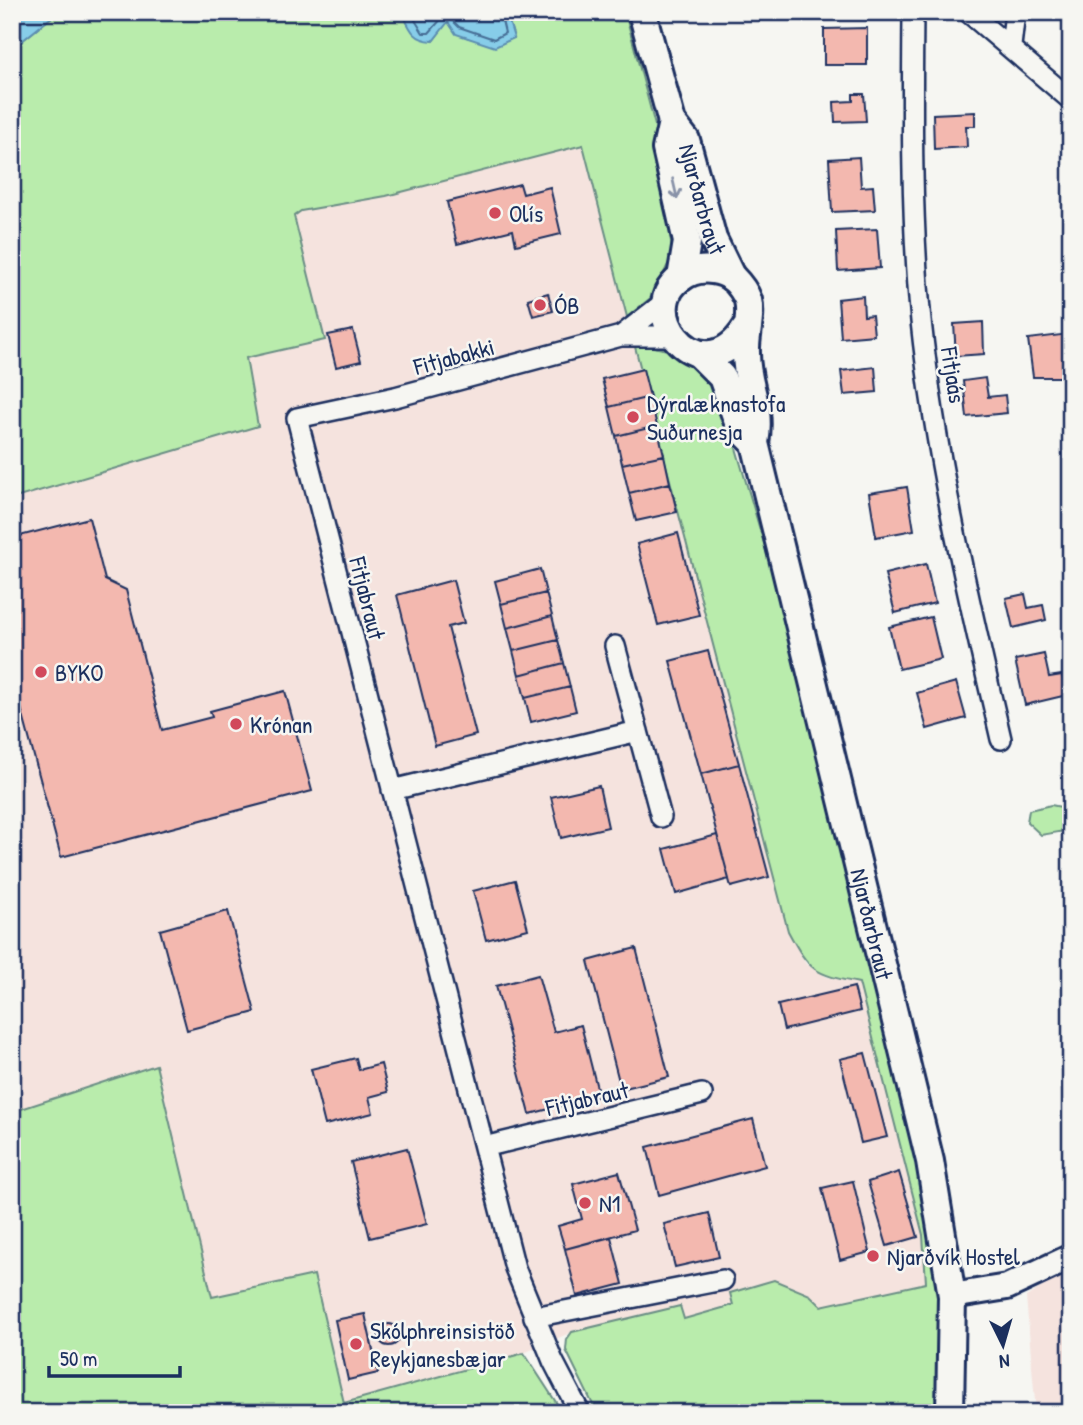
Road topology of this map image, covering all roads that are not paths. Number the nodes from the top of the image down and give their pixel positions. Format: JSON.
{"nodes":[{"id":1,"x":642,"y":12,"type":"edge"},
{"id":2,"x":913,"y":12,"type":"edge"},
{"id":3,"x":968,"y":12,"type":"edge"},
{"id":4,"x":1015,"y":12,"type":"edge"},
{"id":5,"x":1011,"y":46,"type":"junction"},
{"id":6,"x":1071,"y":100,"type":"edge"},
{"id":7,"x":672,"y":122,"type":"junction"},
{"id":8,"x":681,"y":278,"type":"junction"},
{"id":9,"x":732,"y":278,"type":"junction"},
{"id":10,"x":666,"y":301,"type":"junction"},
{"id":11,"x":746,"y":328,"type":"junction"},
{"id":12,"x":621,"y":336,"type":"junction"},
{"id":13,"x":672,"y":336,"type":"junction"},
{"id":14,"x":699,"y":354,"type":"junction"},
{"id":15,"x":297,"y":418,"type":"joint"},
{"id":16,"x":755,"y":443,"type":"junction"},
{"id":17,"x":615,"y":646,"type":"dead end"},
{"id":18,"x":638,"y":732,"type":"junction"},
{"id":19,"x":1001,"y":739,"type":"dead end"},
{"id":20,"x":392,"y":790,"type":"junction"},
{"id":21,"x":661,"y":817,"type":"dead end"},
{"id":22,"x":702,"y":1094,"type":"dead end"},
{"id":23,"x":484,"y":1147,"type":"junction"},
{"id":24,"x":1071,"y":1257,"type":"edge"},
{"id":25,"x":723,"y":1280,"type":"dead end"},
{"id":26,"x":952,"y":1296,"type":"junction"},
{"id":27,"x":534,"y":1317,"type":"junction"},
{"id":28,"x":580,"y":1413,"type":"edge"},
{"id":29,"x":950,"y":1413,"type":"edge"}],
"edges":[{"from":1,"to":7,"type":"main road","name":"Njarðarbraut"},
{"from":2,"to":19,"type":"street","name":"Fitjaás"},
{"from":3,"to":5,"type":"street"},
{"from":4,"to":5,"type":"street"},
{"from":5,"to":6,"type":"street"},
{"from":7,"to":8,"type":"main road","name":"Njarðarbraut","one_way":true},
{"from":7,"to":9,"type":"main road","name":"Njarðarbraut"},
{"from":8,"to":9,"type":"main road","name":"Njarðarbraut"},
{"from":8,"to":10,"type":"main road","name":"Njarðarbraut"},
{"from":9,"to":11,"type":"main road","name":"Njarðarbraut"},
{"from":10,"to":12,"type":"street","name":"Fitjabakki"},
{"from":10,"to":13,"type":"main road"},
{"from":11,"to":14,"type":"main road"},
{"from":11,"to":16,"type":"main road","name":"Njarðarbraut"},
{"from":12,"to":13,"type":"street","name":"Fitjabakki"},
{"from":12,"to":15,"type":"street","name":"Fitjabakki"},
{"from":13,"to":14,"type":"main road","name":"Njarðarbraut"},
{"from":14,"to":16,"type":"main road","name":"Njarðarbraut"},
{"from":15,"to":20,"type":"street","name":"Fitjabraut"},
{"from":16,"to":26,"type":"main road","name":"Njarðarbraut"},
{"from":17,"to":18,"type":"street"},
{"from":18,"to":20,"type":"street"},
{"from":18,"to":21,"type":"street"},
{"from":20,"to":23,"type":"street","name":"Fitjabraut"},
{"from":22,"to":23,"type":"street","name":"Fitjabraut"},
{"from":23,"to":27,"type":"street","name":"Fitjabraut"},
{"from":24,"to":26,"type":"street"},
{"from":25,"to":27,"type":"street"},
{"from":26,"to":29,"type":"main road","name":"Njarðarbraut"},
{"from":27,"to":28,"type":"street","name":"Fitjabraut"}]}
